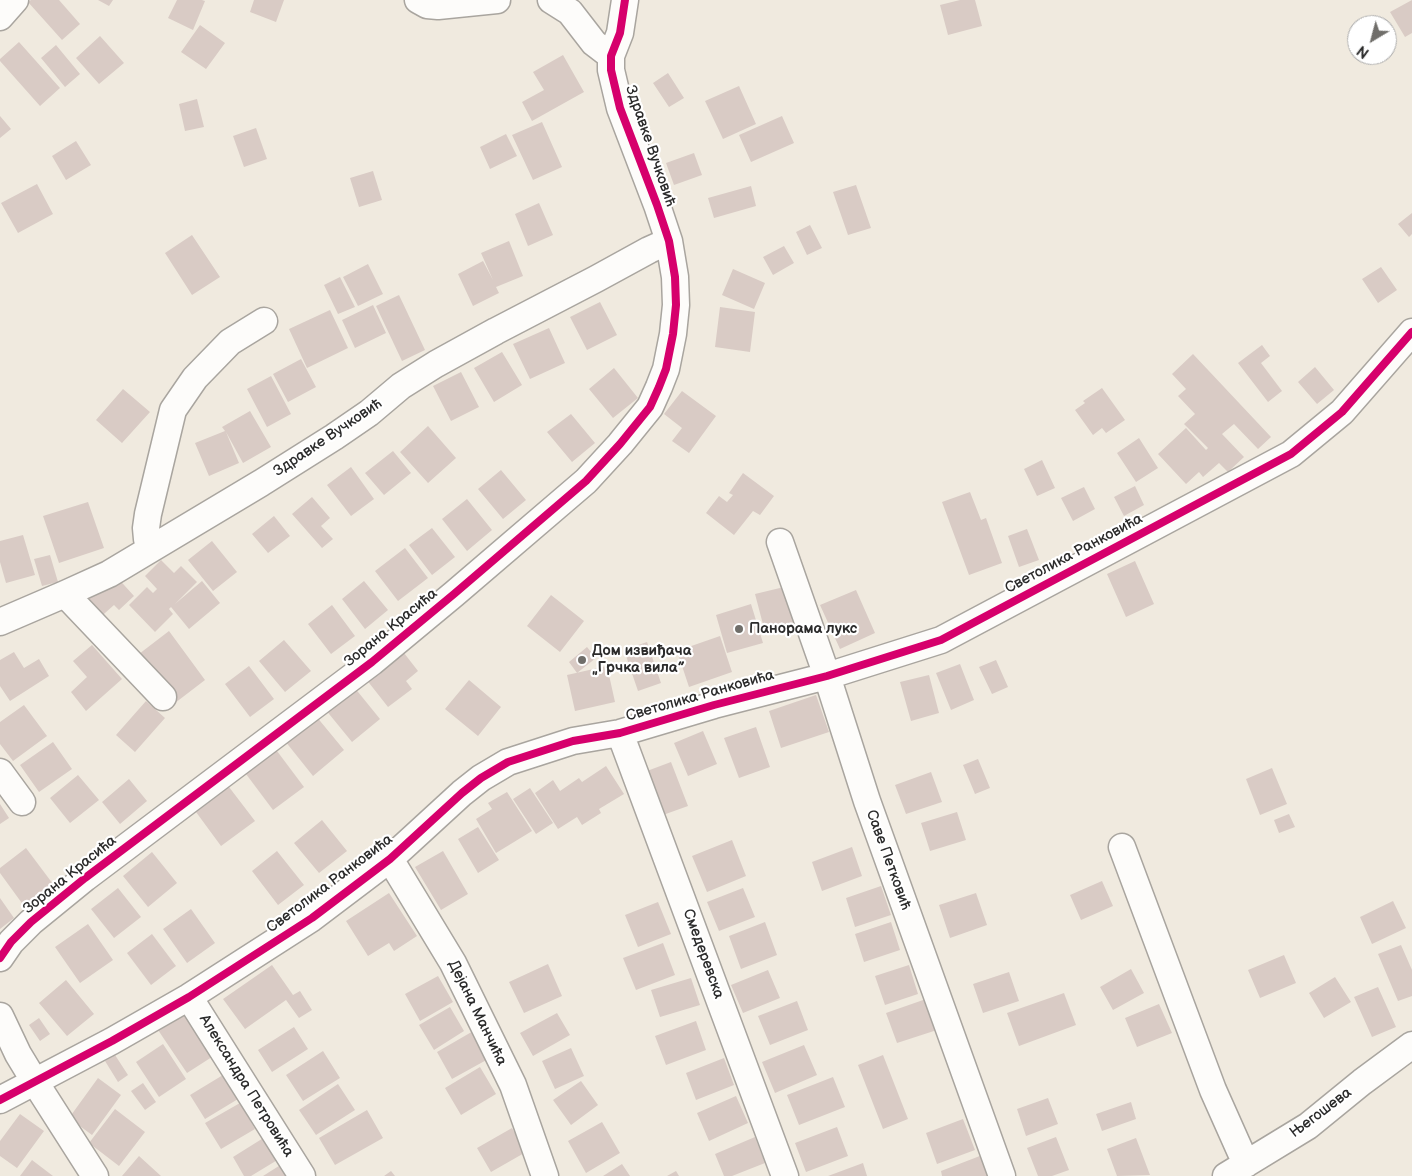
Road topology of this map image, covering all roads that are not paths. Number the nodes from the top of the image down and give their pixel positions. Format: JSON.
{"nodes":[{"id":1,"x":15,"y":0,"type":"edge"},
{"id":2,"x":418,"y":0,"type":"edge"},
{"id":3,"x":497,"y":0,"type":"edge"},
{"id":4,"x":551,"y":0,"type":"edge"},
{"id":5,"x":625,"y":0,"type":"edge"},
{"id":6,"x":0,"y":17,"type":"edge"},
{"id":7,"x":611,"y":56,"type":"junction"},
{"id":8,"x":669,"y":241,"type":"junction"},
{"id":9,"x":264,"y":321,"type":"dead end"},
{"id":10,"x":1412,"y":332,"type":"edge"},
{"id":11,"x":780,"y":542,"type":"dead end"},
{"id":12,"x":150,"y":549,"type":"junction"},
{"id":13,"x":65,"y":594,"type":"junction"},
{"id":14,"x":0,"y":622,"type":"edge"},
{"id":15,"x":827,"y":676,"type":"junction"},
{"id":16,"x":163,"y":697,"type":"dead end"},
{"id":17,"x":620,"y":733,"type":"junction"},
{"id":18,"x":0,"y":772,"type":"edge"},
{"id":19,"x":22,"y":802,"type":"dead end"},
{"id":20,"x":1122,"y":847,"type":"dead end"},
{"id":21,"x":390,"y":859,"type":"junction"},
{"id":22,"x":0,"y":958,"type":"edge"},
{"id":23,"x":189,"y":997,"type":"junction"},
{"id":24,"x":0,"y":1016,"type":"edge"},
{"id":25,"x":1412,"y":1044,"type":"edge"},
{"id":26,"x":35,"y":1082,"type":"junction"},
{"id":27,"x":0,"y":1100,"type":"edge"},
{"id":28,"x":1236,"y":1170,"type":"edge"},
{"id":29,"x":95,"y":1176,"type":"edge"},
{"id":30,"x":302,"y":1176,"type":"edge"},
{"id":31,"x":545,"y":1176,"type":"edge"},
{"id":32,"x":786,"y":1176,"type":"edge"},
{"id":33,"x":1002,"y":1176,"type":"edge"}],
"edges":[{"from":1,"to":6,"type":"street"},
{"from":2,"to":3,"type":"street"},
{"from":4,"to":7,"type":"street"},
{"from":5,"to":7,"type":"street","name":"Здравке Вучковић"},
{"from":7,"to":8,"type":"street","name":"Здравке Вучковић"},
{"from":8,"to":12,"type":"street","name":"Здравке Вучковић"},
{"from":8,"to":22,"type":"street","name":"Зорана Красића"},
{"from":9,"to":12,"type":"street"},
{"from":10,"to":15,"type":"street","name":"Светолика Ранковића"},
{"from":11,"to":15,"type":"street","name":"Саве Петковић"},
{"from":12,"to":13,"type":"street","name":"Здравке Вучковић"},
{"from":13,"to":14,"type":"street","name":"Здравке Вучковић"},
{"from":13,"to":16,"type":"street"},
{"from":15,"to":17,"type":"street","name":"Светолика Ранковића"},
{"from":15,"to":33,"type":"street","name":"Саве Петковић"},
{"from":17,"to":21,"type":"street","name":"Светолика Ранковића"},
{"from":17,"to":32,"type":"street","name":"Смедеревска"},
{"from":18,"to":19,"type":"street"},
{"from":20,"to":28,"type":"street"},
{"from":21,"to":23,"type":"street","name":"Светолика Ранковића"},
{"from":21,"to":31,"type":"street","name":"Дејана Манчића"},
{"from":23,"to":26,"type":"street","name":"Светолика Ранковића"},
{"from":23,"to":30,"type":"street","name":"Александра Петровића"},
{"from":24,"to":26,"type":"street"},
{"from":25,"to":28,"type":"street","name":"Његошева"},
{"from":26,"to":27,"type":"street","name":"Светолика Ранковића"},
{"from":26,"to":29,"type":"street"}]}
